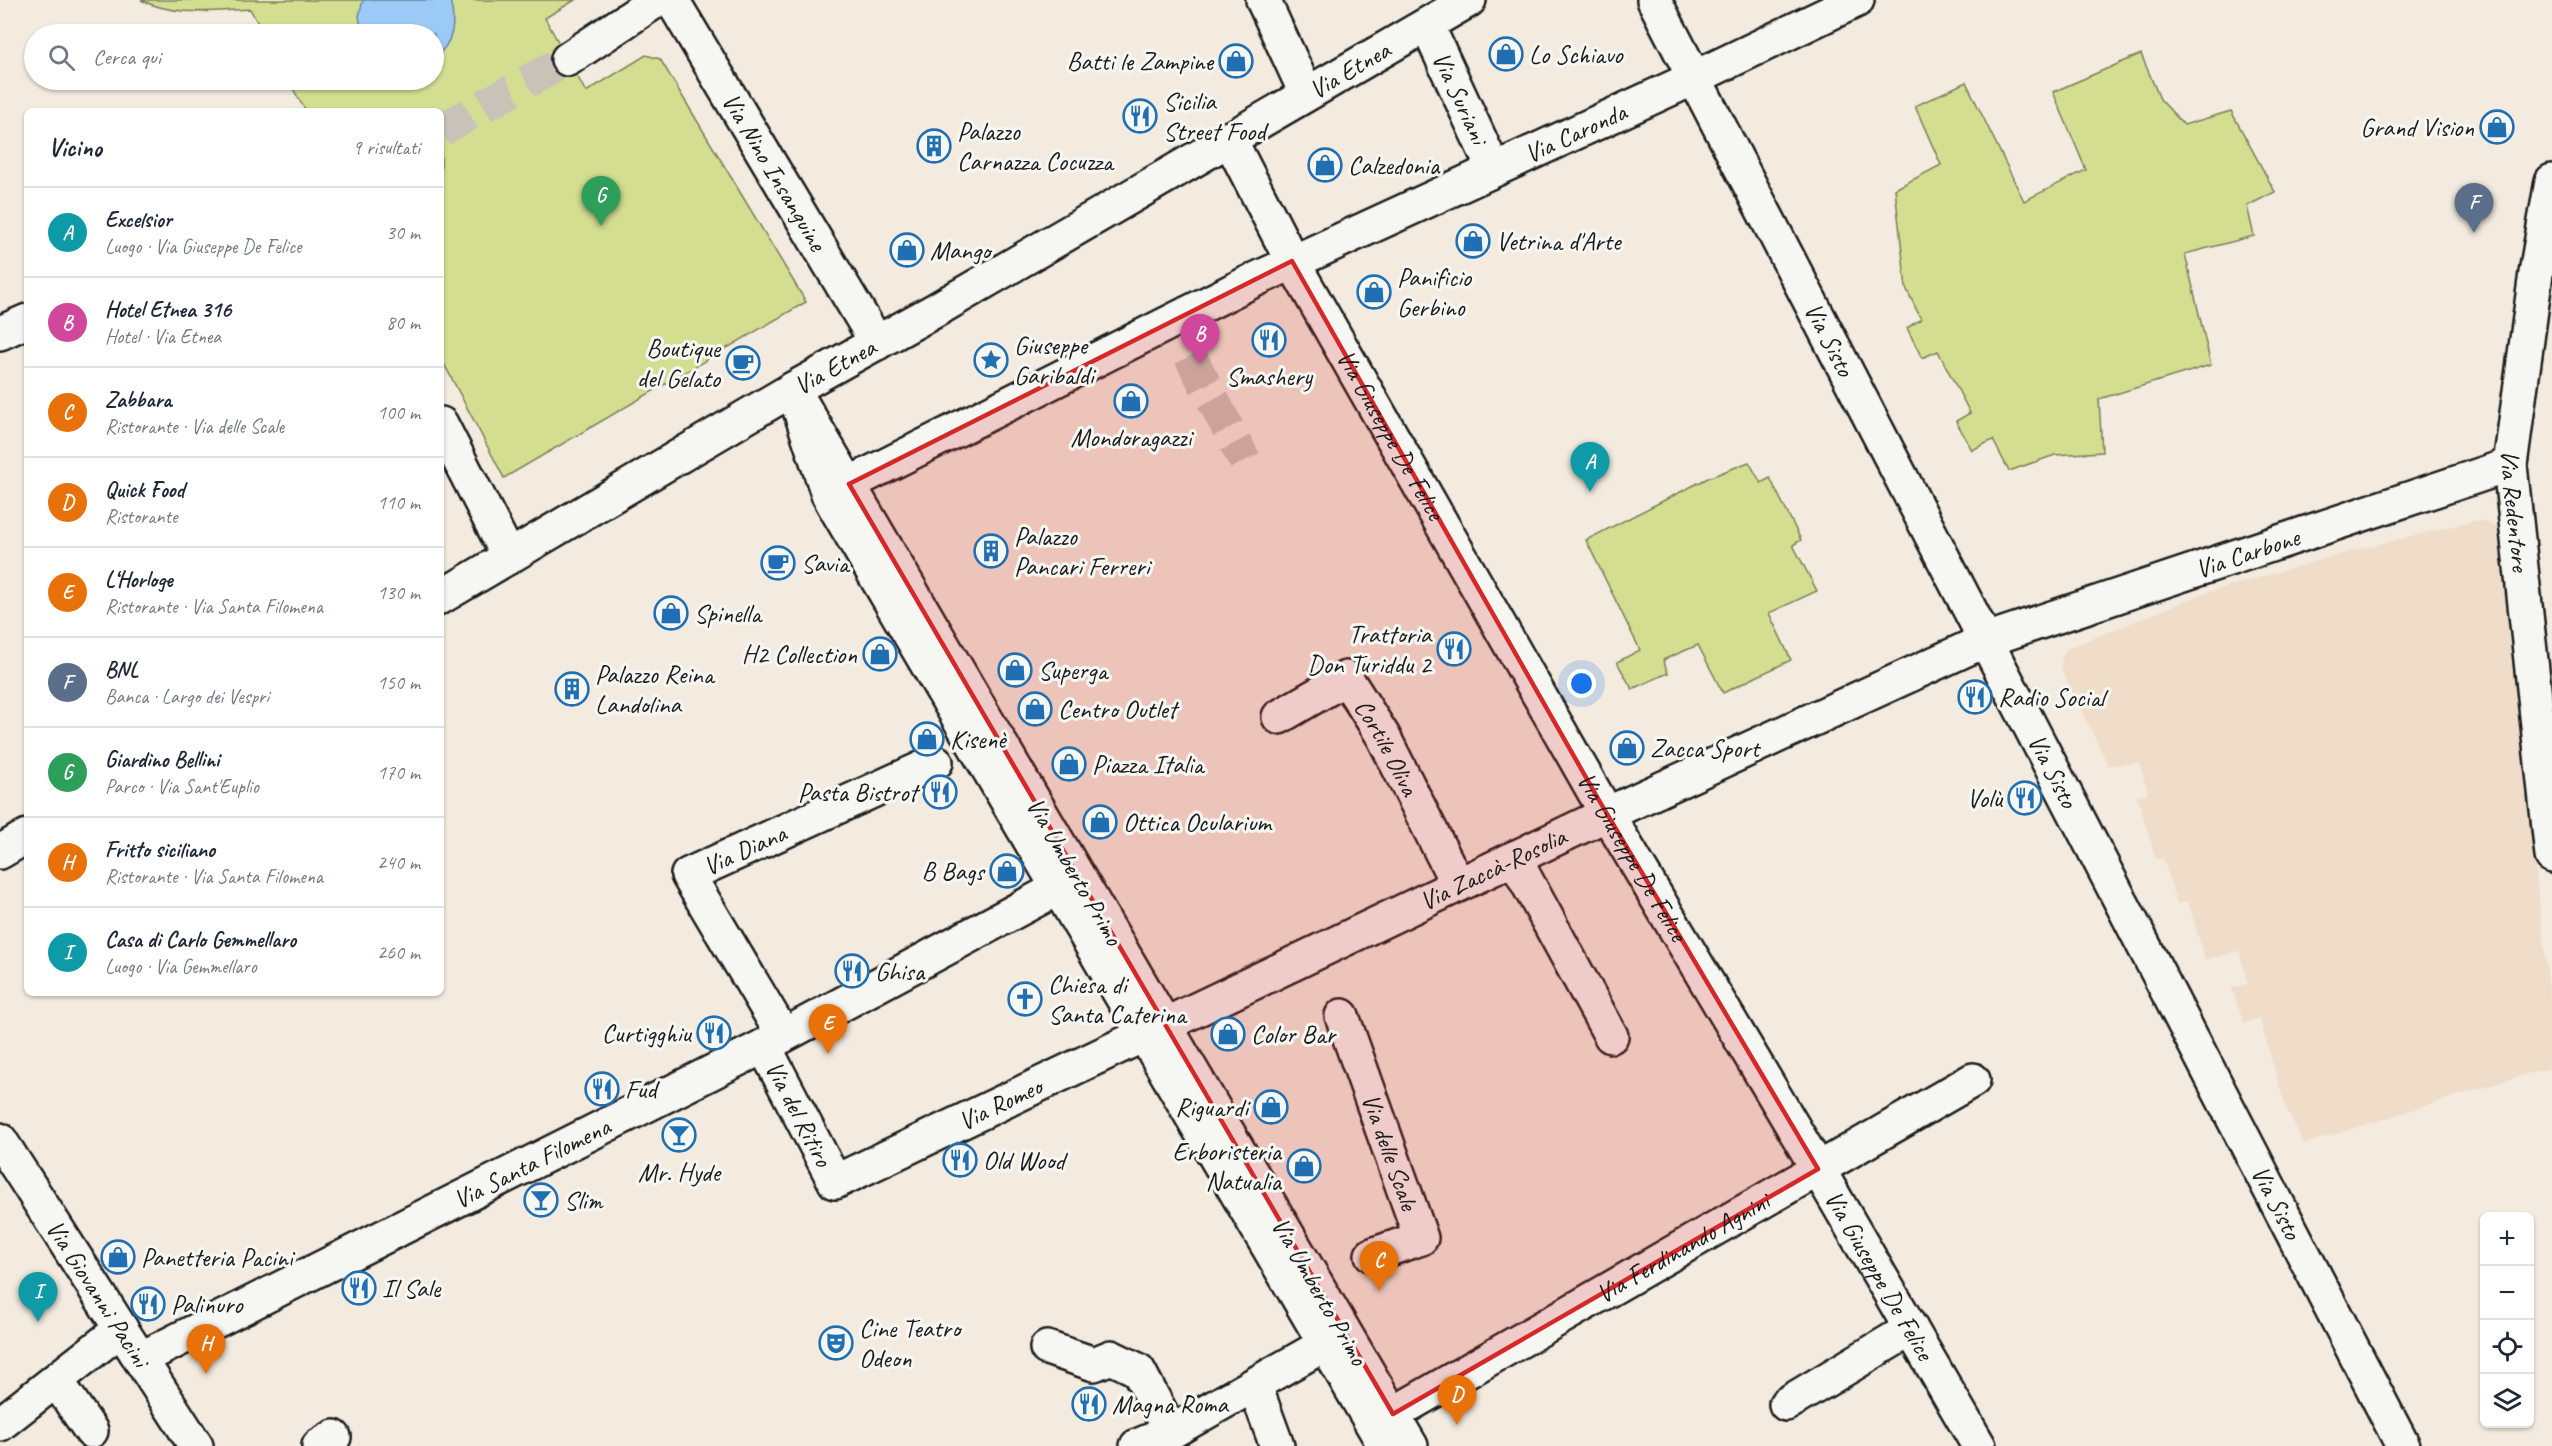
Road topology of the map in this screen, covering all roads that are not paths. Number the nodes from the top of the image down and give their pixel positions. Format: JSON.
{"nodes":[{"id":1,"x":657,"y":0,"type":"edge"},
{"id":2,"x":672,"y":0,"type":"edge"},
{"id":3,"x":1263,"y":0,"type":"edge"},
{"id":4,"x":1469,"y":0,"type":"edge"},
{"id":5,"x":1654,"y":0,"type":"edge"},
{"id":6,"x":1857,"y":0,"type":"edge"},
{"id":7,"x":1427,"y":25,"type":"junction"},
{"id":8,"x":568,"y":59,"type":"tunnel mouth"},
{"id":9,"x":1694,"y":78,"type":"junction"},
{"id":10,"x":1306,"y":93,"type":"junction"},
{"id":11,"x":1229,"y":138,"type":"junction"},
{"id":12,"x":1493,"y":168,"type":"junction"},
{"id":13,"x":2552,"y":181,"type":"edge"},
{"id":14,"x":1292,"y":261,"type":"junction"},
{"id":15,"x":24,"y":322,"type":"edge"},
{"id":16,"x":0,"y":333,"type":"edge"},
{"id":17,"x":877,"y":343,"type":"junction"},
{"id":18,"x":793,"y":389,"type":"junction"},
{"id":19,"x":444,"y":430,"type":"edge"},
{"id":20,"x":2510,"y":465,"type":"junction"},
{"id":21,"x":849,"y":484,"type":"junction"},
{"id":22,"x":509,"y":557,"type":"junction"},
{"id":23,"x":444,"y":595,"type":"edge"},
{"id":24,"x":1986,"y":640,"type":"junction"},
{"id":25,"x":1280,"y":717,"type":"dead end"},
{"id":26,"x":936,"y":762,"type":"dead end"},
{"id":27,"x":1607,"y":814,"type":"junction"},
{"id":28,"x":2552,"y":856,"type":"edge"},
{"id":29,"x":1514,"y":858,"type":"junction"},
{"id":30,"x":1069,"y":883,"type":"junction"},
{"id":31,"x":1458,"y":885,"type":"junction"},
{"id":32,"x":1342,"y":1016,"type":"dead end"},
{"id":33,"x":1155,"y":1030,"type":"junction"},
{"id":34,"x":1611,"y":1036,"type":"dead end"},
{"id":35,"x":774,"y":1041,"type":"junction"},
{"id":36,"x":1973,"y":1080,"type":"dead end"},
{"id":37,"x":0,"y":1140,"type":"edge"},
{"id":38,"x":1818,"y":1169,"type":"junction"},
{"id":39,"x":835,"y":1182,"type":"joint"},
{"id":40,"x":1372,"y":1255,"type":"dead end"},
{"id":41,"x":121,"y":1329,"type":"junction"},
{"id":42,"x":1911,"y":1329,"type":"junction"},
{"id":43,"x":1335,"y":1338,"type":"junction"},
{"id":44,"x":1047,"y":1348,"type":"dead end"},
{"id":45,"x":140,"y":1359,"type":"junction"},
{"id":46,"x":56,"y":1380,"type":"junction"},
{"id":47,"x":1255,"y":1386,"type":"junction"},
{"id":48,"x":1786,"y":1404,"type":"dead end"},
{"id":49,"x":1393,"y":1414,"type":"junction"},
{"id":50,"x":0,"y":1424,"type":"edge"},
{"id":51,"x":1171,"y":1432,"type":"junction"},
{"id":52,"x":91,"y":1441,"type":"edge"},
{"id":53,"x":196,"y":1446,"type":"edge"},
{"id":54,"x":1137,"y":1446,"type":"edge"},
{"id":55,"x":1277,"y":1446,"type":"edge"},
{"id":56,"x":1385,"y":1446,"type":"edge"},
{"id":57,"x":1411,"y":1446,"type":"edge"},
{"id":58,"x":1979,"y":1446,"type":"edge"},
{"id":59,"x":2403,"y":1446,"type":"edge"}],
"edges":[{"from":1,"to":8,"type":"street"},
{"from":2,"to":17,"type":"street","name":"Via Nino Insanguine"},
{"from":3,"to":10,"type":"street"},
{"from":4,"to":7,"type":"street","name":"Via Etnea"},
{"from":5,"to":9,"type":"street","name":"Via Sisto"},
{"from":6,"to":9,"type":"street","name":"Via Caronda"},
{"from":7,"to":10,"type":"street","name":"Via Etnea"},
{"from":7,"to":12,"type":"street","name":"Via Suriani"},
{"from":9,"to":12,"type":"street","name":"Via Caronda"},
{"from":9,"to":24,"type":"street","name":"Via Sisto"},
{"from":10,"to":11,"type":"street","name":"Via Etnea"},
{"from":11,"to":14,"type":"street"},
{"from":11,"to":17,"type":"street","name":"Via Etnea"},
{"from":12,"to":14,"type":"street","name":"Via Caronda"},
{"from":13,"to":20,"type":"street","name":"Via Redentore"},
{"from":14,"to":21,"type":"street"},
{"from":14,"to":27,"type":"street","name":"Via Giuseppe De Felice"},
{"from":15,"to":16,"type":"street"},
{"from":17,"to":18,"type":"street","name":"Via Etnea"},
{"from":18,"to":21,"type":"street","name":"Via Umberto Primo"},
{"from":18,"to":22,"type":"street","name":"Via Etnea"},
{"from":18,"to":30,"type":"street"},
{"from":19,"to":22,"type":"street"},
{"from":20,"to":24,"type":"street","name":"Via Carbone"},
{"from":20,"to":28,"type":"street","name":"Via Redentore"},
{"from":21,"to":30,"type":"street","name":"Via Umberto Primo"},
{"from":22,"to":23,"type":"street","name":"Via Etnea"},
{"from":24,"to":27,"type":"street","name":"Via Zaccà-Rosolia"},
{"from":24,"to":59,"type":"street","name":"Via Sisto"},
{"from":25,"to":31,"type":"street","name":"Cortile Oliva"},
{"from":26,"to":35,"type":"street","name":"Via Diana"},
{"from":27,"to":29,"type":"street","name":"Via Zaccà-Rosolia"},
{"from":27,"to":38,"type":"street","name":"Via Giuseppe De Felice"},
{"from":29,"to":31,"type":"street","name":"Via Zaccà-Rosolia"},
{"from":29,"to":34,"type":"street"},
{"from":30,"to":33,"type":"street","name":"Via Umberto Primo"},
{"from":30,"to":35,"type":"street","name":"Via Santa Filomena"},
{"from":31,"to":33,"type":"street","name":"Via Zaccà-Rosolia"},
{"from":32,"to":40,"type":"street","name":"Via delle Scale"},
{"from":33,"to":39,"type":"street","name":"Via Romeo"},
{"from":33,"to":43,"type":"street","name":"Via Umberto Primo"},
{"from":35,"to":39,"type":"street","name":"Via del Ritiro"},
{"from":35,"to":45,"type":"street","name":"Via Santa Filomena"},
{"from":36,"to":38,"type":"street","name":"Via Ferdinando Agnini"},
{"from":37,"to":41,"type":"street","name":"Via Giovanni Pacini"},
{"from":38,"to":42,"type":"street","name":"Via Giuseppe De Felice"},
{"from":38,"to":49,"type":"street","name":"Via Ferdinando Agnini"},
{"from":41,"to":45,"type":"street","name":"Via Giovanni Pacini"},
{"from":41,"to":46,"type":"street"},
{"from":42,"to":48,"type":"street"},
{"from":42,"to":58,"type":"street","name":"Via Giuseppe De Felice"},
{"from":43,"to":47,"type":"street"},
{"from":43,"to":49,"type":"street","name":"Via Umberto Primo"},
{"from":43,"to":56,"type":"street"},
{"from":44,"to":51,"type":"street"},
{"from":45,"to":53,"type":"street","name":"Via Giovanni Pacini"},
{"from":46,"to":50,"type":"street"},
{"from":46,"to":52,"type":"street"},
{"from":47,"to":51,"type":"street"},
{"from":47,"to":55,"type":"street"},
{"from":49,"to":57,"type":"street","name":"Via Umberto Primo"},
{"from":51,"to":54,"type":"street"}]}
